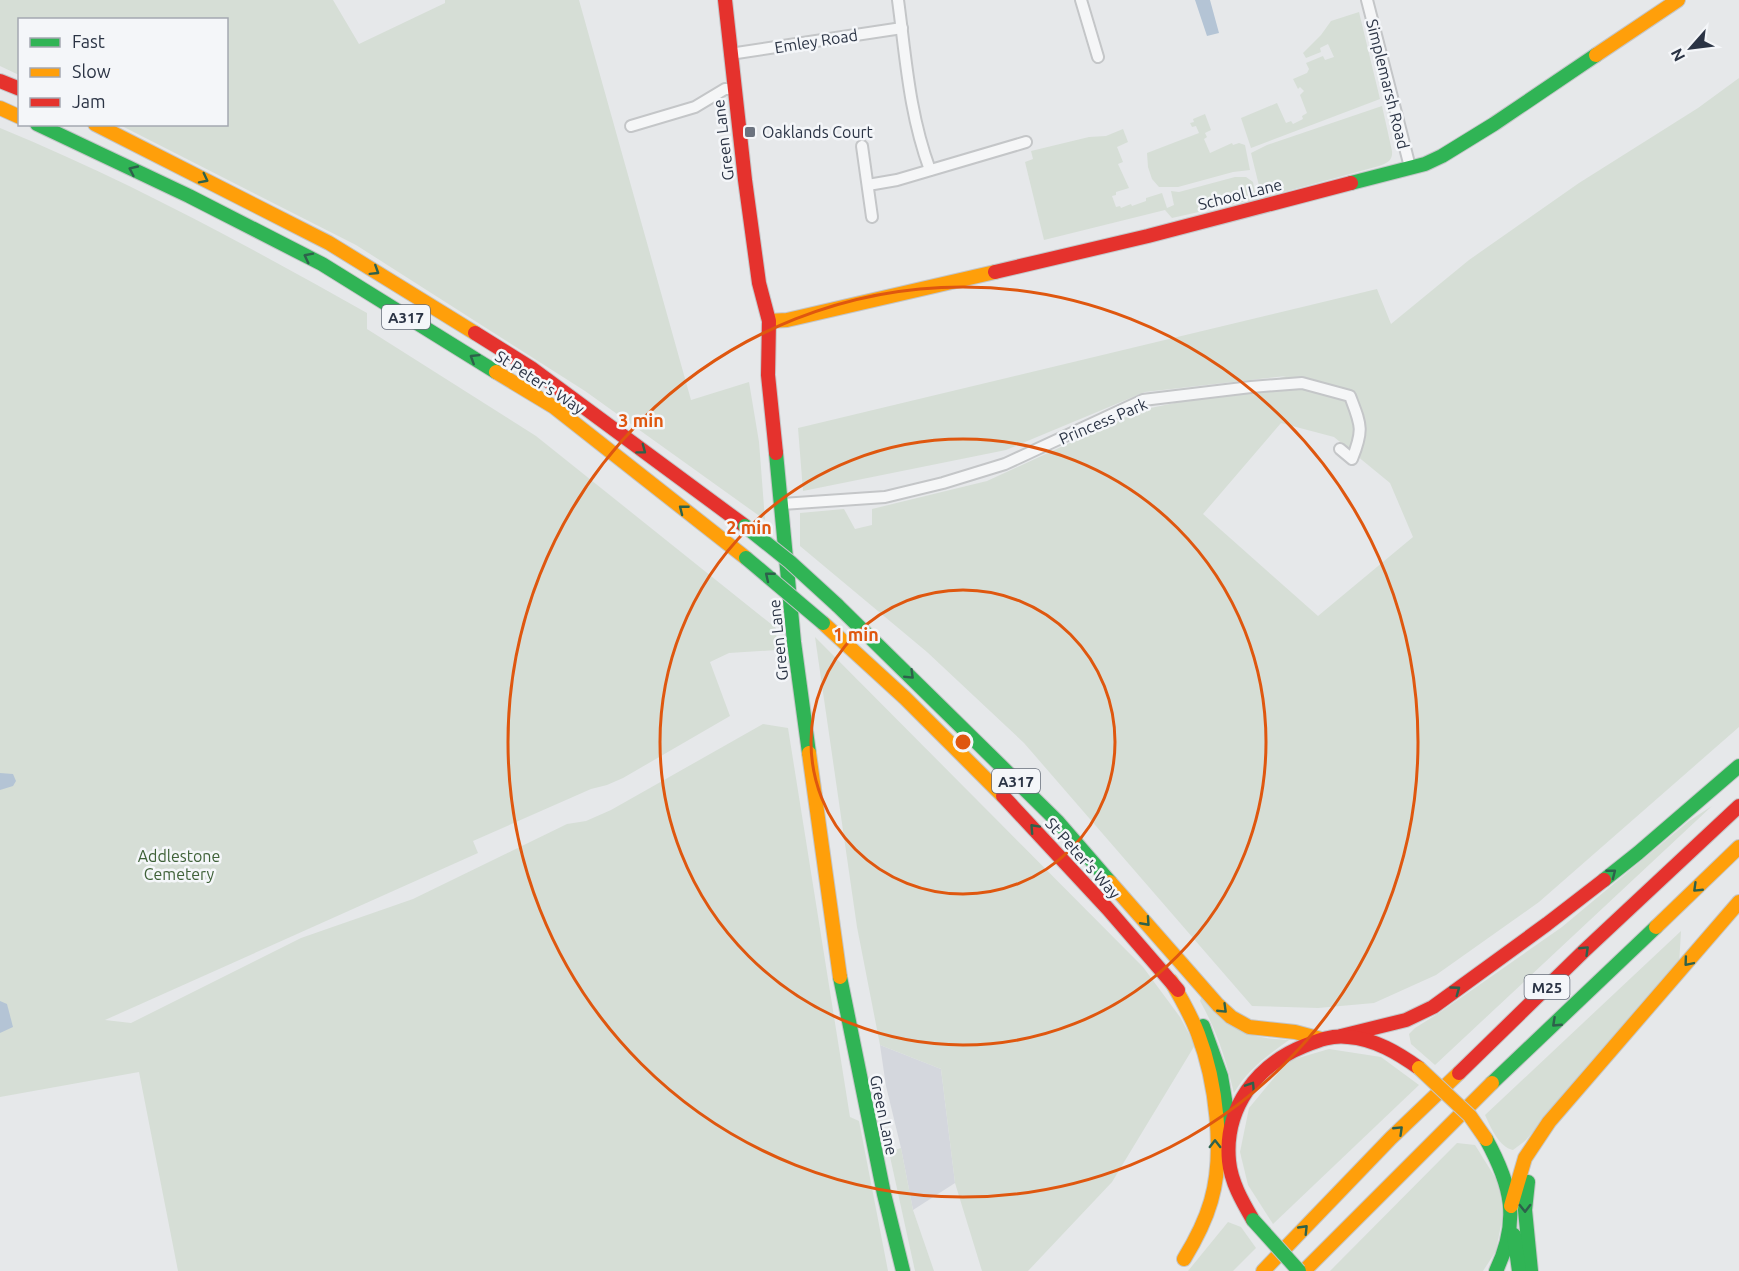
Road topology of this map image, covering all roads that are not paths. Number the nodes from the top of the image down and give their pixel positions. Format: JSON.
{"nodes":[{"id":1,"x":725,"y":0,"type":"edge"},
{"id":2,"x":898,"y":0,"type":"edge"},
{"id":3,"x":1081,"y":0,"type":"edge"},
{"id":4,"x":1367,"y":0,"type":"edge"},
{"id":5,"x":1678,"y":0,"type":"edge"},
{"id":6,"x":902,"y":28,"type":"junction"},
{"id":7,"x":730,"y":54,"type":"junction"},
{"id":8,"x":1098,"y":57,"type":"dead end"},
{"id":9,"x":0,"y":81,"type":"edge"},
{"id":10,"x":18,"y":88,"type":"edge"},
{"id":11,"x":734,"y":89,"type":"junction"},
{"id":12,"x":0,"y":108,"type":"edge"},
{"id":13,"x":18,"y":116,"type":"edge"},
{"id":14,"x":41,"y":126,"type":"edge"},
{"id":15,"x":99,"y":126,"type":"edge"},
{"id":16,"x":631,"y":126,"type":"dead end"},
{"id":17,"x":1026,"y":142,"type":"dead end"},
{"id":18,"x":862,"y":146,"type":"dead end"},
{"id":19,"x":1410,"y":167,"type":"junction"},
{"id":20,"x":930,"y":170,"type":"junction"},
{"id":21,"x":868,"y":185,"type":"junction"},
{"id":22,"x":872,"y":217,"type":"dead end"},
{"id":23,"x":769,"y":321,"type":"junction"},
{"id":24,"x":1340,"y":449,"type":"dead end"},
{"id":25,"x":782,"y":504,"type":"junction"},
{"id":26,"x":1739,"y":766,"type":"edge"},
{"id":27,"x":1739,"y":806,"type":"edge"},
{"id":28,"x":1739,"y":847,"type":"edge"},
{"id":29,"x":1739,"y":902,"type":"edge"},
{"id":30,"x":1171,"y":981,"type":"junction"},
{"id":31,"x":1341,"y":1036,"type":"junction"},
{"id":32,"x":1321,"y":1039,"type":"junction"},
{"id":33,"x":1572,"y":1098,"type":"junction"},
{"id":34,"x":1230,"y":1129,"type":"junction"},
{"id":35,"x":1229,"y":1160,"type":"junction"},
{"id":36,"x":1511,"y":1211,"type":"junction"},
{"id":37,"x":1185,"y":1260,"type":"junction"},
{"id":38,"x":903,"y":1271,"type":"edge"},
{"id":39,"x":1176,"y":1271,"type":"edge"},
{"id":40,"x":1263,"y":1271,"type":"edge"},
{"id":41,"x":1299,"y":1271,"type":"edge"},
{"id":42,"x":1304,"y":1271,"type":"edge"},
{"id":43,"x":1496,"y":1271,"type":"edge"},
{"id":44,"x":1519,"y":1271,"type":"edge"},
{"id":45,"x":1531,"y":1271,"type":"edge"}],
"edges":[{"from":1,"to":7,"type":"main road","name":"Green Lane"},
{"from":2,"to":6,"type":"street"},
{"from":3,"to":8,"type":"street"},
{"from":4,"to":19,"type":"street","name":"Simplemarsh Road"},
{"from":5,"to":19,"type":"main road","name":"School Lane"},
{"from":6,"to":7,"type":"street","name":"Emley Road"},
{"from":6,"to":20,"type":"street"},
{"from":7,"to":11,"type":"main road","name":"Green Lane"},
{"from":9,"to":10,"type":"main road"},
{"from":11,"to":16,"type":"street"},
{"from":11,"to":23,"type":"main road","name":"Green Lane"},
{"from":12,"to":13,"type":"main road"},
{"from":30,"to":14,"type":"main road","name":"St Peter's Way","number":"A317","one_way":true,"bridge":true},
{"from":15,"to":32,"type":"main road","name":"St Peter's Way","number":"A317","one_way":true,"bridge":true},
{"from":17,"to":20,"type":"street"},
{"from":18,"to":21,"type":"street"},
{"from":19,"to":23,"type":"main road","name":"School Lane"},
{"from":20,"to":21,"type":"street"},
{"from":21,"to":22,"type":"street"},
{"from":23,"to":25,"type":"main road","name":"Green Lane"},
{"from":24,"to":25,"type":"street","name":"Princess Park"},
{"from":25,"to":38,"type":"main road","name":"Green Lane"},
{"from":31,"to":26,"type":"main road","one_way":true},
{"from":40,"to":27,"type":"main road","number":"M25","one_way":true},
{"from":28,"to":42,"type":"main road","number":"M25","one_way":true},
{"from":29,"to":33,"type":"main road","one_way":true},
{"from":30,"to":34,"type":"main road","name":"St Peter's Way","number":"A317"},
{"from":37,"to":30,"type":"main road","one_way":true},
{"from":31,"to":32,"type":"main road"},
{"from":31,"to":36,"type":"main road","bridge":true},
{"from":34,"to":32,"type":"main road","one_way":true},
{"from":33,"to":36,"type":"main road"},
{"from":33,"to":45,"type":"main road","one_way":true},
{"from":34,"to":35,"type":"main road"},
{"from":35,"to":37,"type":"main road"},
{"from":35,"to":41,"type":"main road","bridge":true},
{"from":36,"to":43,"type":"main road"},
{"from":36,"to":44,"type":"main road"},
{"from":37,"to":39,"type":"main road"}]}
